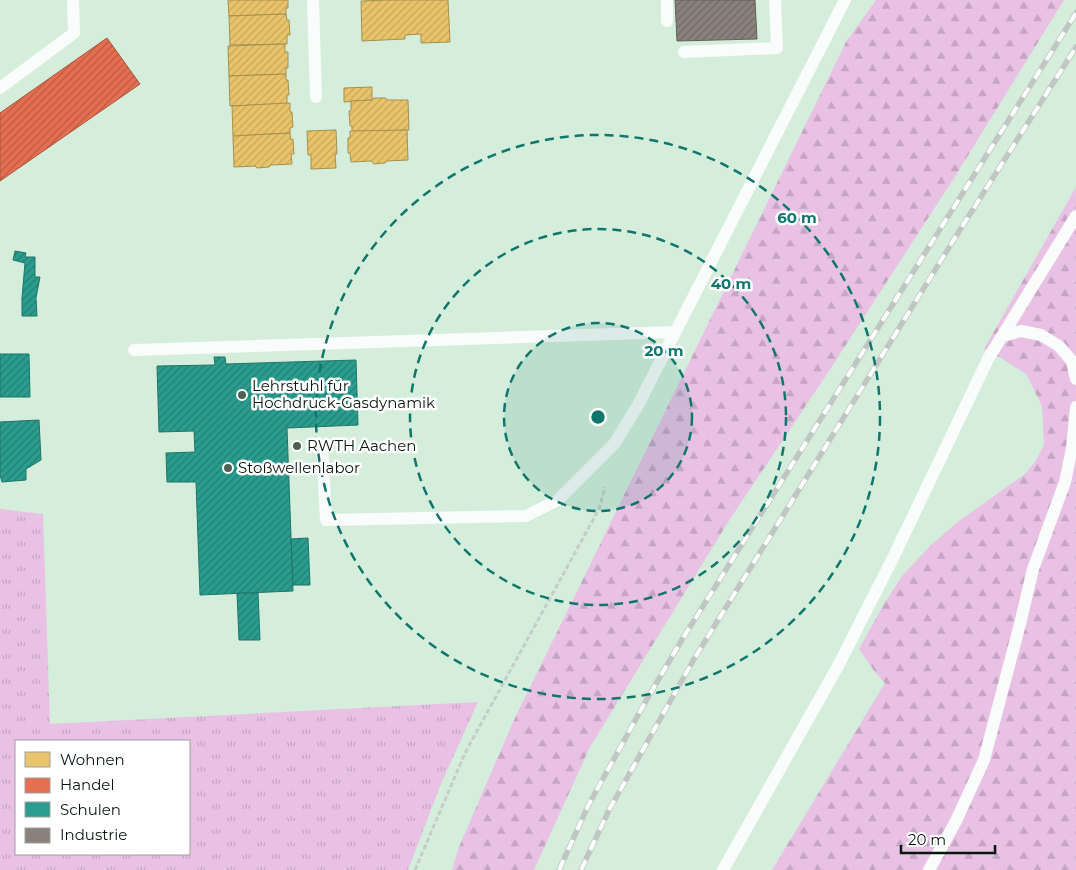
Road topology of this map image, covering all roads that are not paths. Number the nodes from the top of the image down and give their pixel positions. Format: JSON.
{"nodes":[{"id":1,"x":73,"y":0,"type":"edge"},
{"id":2,"x":313,"y":0,"type":"edge"},
{"id":3,"x":667,"y":0,"type":"edge"},
{"id":4,"x":775,"y":0,"type":"edge"},
{"id":5,"x":845,"y":0,"type":"edge"},
{"id":6,"x":667,"y":21,"type":"dead end"},
{"id":7,"x":684,"y":52,"type":"dead end"},
{"id":8,"x":0,"y":88,"type":"edge"},
{"id":9,"x":316,"y":98,"type":"dead end"},
{"id":10,"x":1076,"y":216,"type":"edge"},
{"id":11,"x":675,"y":332,"type":"junction"},
{"id":12,"x":1003,"y":336,"type":"junction"},
{"id":13,"x":134,"y":350,"type":"dead end"},
{"id":14,"x":1076,"y":379,"type":"edge"},
{"id":15,"x":1076,"y":407,"type":"edge"},
{"id":16,"x":322,"y":446,"type":"dead end"},
{"id":17,"x":723,"y":870,"type":"edge"},
{"id":18,"x":929,"y":870,"type":"edge"}],
"edges":[{"from":1,"to":8,"type":"lane"},
{"from":2,"to":9,"type":"lane"},
{"from":3,"to":6,"type":"lane"},
{"from":4,"to":7,"type":"lane"},
{"from":5,"to":11,"type":"lane"},
{"from":10,"to":12,"type":"lane"},
{"from":11,"to":13,"type":"lane"},
{"from":11,"to":16,"type":"lane"},
{"from":12,"to":14,"type":"lane"},
{"from":12,"to":17,"type":"lane"},
{"from":15,"to":18,"type":"lane"}]}
